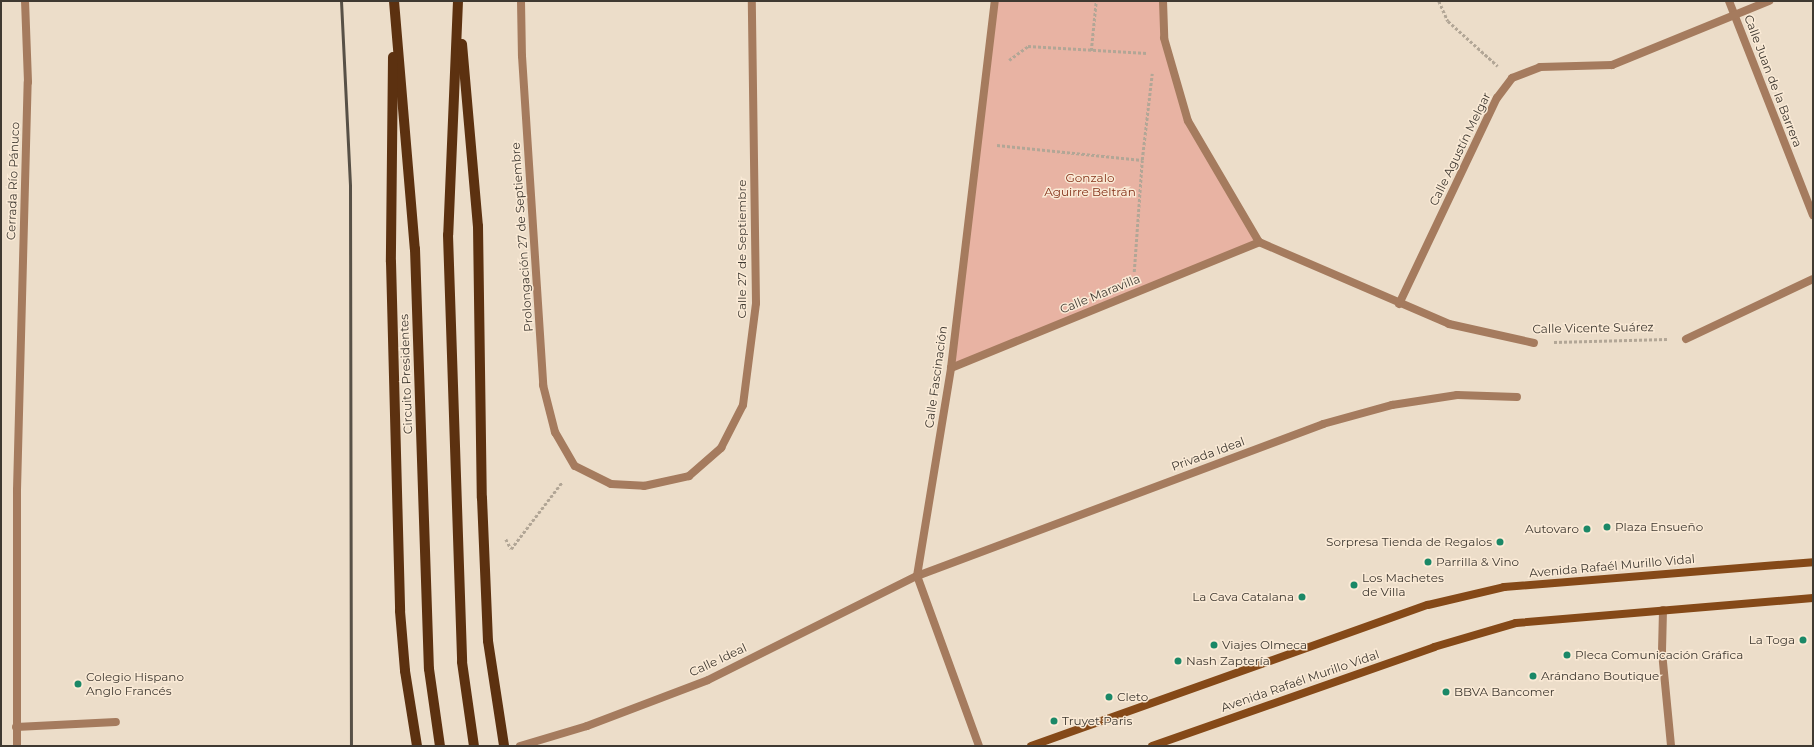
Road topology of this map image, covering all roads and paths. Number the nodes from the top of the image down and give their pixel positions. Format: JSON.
{"nodes":[{"id":1,"x":25,"y":1,"type":"edge"},
{"id":2,"x":394,"y":1,"type":"edge"},
{"id":3,"x":521,"y":1,"type":"edge"},
{"id":4,"x":752,"y":1,"type":"edge"},
{"id":5,"x":995,"y":1,"type":"edge"},
{"id":6,"x":1095,"y":1,"type":"edge"},
{"id":7,"x":1162,"y":1,"type":"edge"},
{"id":8,"x":1439,"y":1,"type":"edge"},
{"id":9,"x":1729,"y":1,"type":"edge"},
{"id":10,"x":1769,"y":1,"type":"edge"},
{"id":11,"x":458,"y":3,"type":"edge"},
{"id":12,"x":1734,"y":14,"type":"junction"},
{"id":13,"x":1091,"y":51,"type":"junction"},
{"id":14,"x":1155,"y":53,"type":"dead end"},
{"id":15,"x":1007,"y":61,"type":"dead end"},
{"id":16,"x":1153,"y":67,"type":"dead end"},
{"id":17,"x":1512,"y":78,"type":"junction"},
{"id":18,"x":989,"y":144,"type":"dead end"},
{"id":19,"x":1142,"y":160,"type":"junction"},
{"id":20,"x":1813,"y":215,"type":"edge"},
{"id":21,"x":1259,"y":242,"type":"junction"},
{"id":22,"x":1134,"y":274,"type":"dead end"},
{"id":23,"x":1813,"y":279,"type":"edge"},
{"id":24,"x":1399,"y":304,"type":"junction"},
{"id":25,"x":1686,"y":338,"type":"joint"},
{"id":26,"x":1534,"y":343,"type":"joint"},
{"id":27,"x":950,"y":368,"type":"junction"},
{"id":28,"x":1517,"y":397,"type":"dead end"},
{"id":29,"x":575,"y":466,"type":"junction"},
{"id":30,"x":511,"y":549,"type":"dead end"},
{"id":31,"x":1813,"y":562,"type":"edge"},
{"id":32,"x":917,"y":576,"type":"junction"},
{"id":33,"x":1813,"y":598,"type":"edge"},
{"id":34,"x":1663,"y":610,"type":"junction"},
{"id":35,"x":116,"y":722,"type":"dead end"},
{"id":36,"x":16,"y":727,"type":"junction"},
{"id":37,"x":17,"y":746,"type":"edge"},
{"id":38,"x":418,"y":746,"type":"edge"},
{"id":39,"x":440,"y":746,"type":"edge"},
{"id":40,"x":474,"y":746,"type":"edge"},
{"id":41,"x":504,"y":746,"type":"edge"},
{"id":42,"x":520,"y":746,"type":"edge"},
{"id":43,"x":979,"y":746,"type":"edge"},
{"id":44,"x":1031,"y":746,"type":"edge"},
{"id":45,"x":1152,"y":746,"type":"edge"},
{"id":46,"x":1671,"y":746,"type":"edge"}],
"edges":[{"from":1,"to":36,"type":"street","name":"Cerrada Río Pánuco"},
{"from":2,"to":38,"type":"main road"},
{"from":2,"to":39,"type":"main road","name":"Circuito Presidentes"},
{"from":3,"to":29,"type":"street","name":"Prolongación 27 de Septiembre"},
{"from":4,"to":29,"type":"street","name":"Calle 27 de Septiembre"},
{"from":5,"to":27,"type":"street","name":"Calle Fascinación"},
{"from":6,"to":13,"type":"path"},
{"from":7,"to":21,"type":"street"},
{"from":8,"to":17,"type":"path"},
{"from":9,"to":12,"type":"street","name":"Calle Juan de la Barrera"},
{"from":10,"to":12,"type":"street"},
{"from":11,"to":40,"type":"main road"},
{"from":11,"to":41,"type":"main road"},
{"from":12,"to":17,"type":"street"},
{"from":12,"to":20,"type":"street","name":"Calle Juan de la Barrera"},
{"from":13,"to":14,"type":"path"},
{"from":13,"to":15,"type":"path"},
{"from":16,"to":19,"type":"path"},
{"from":17,"to":24,"type":"street","name":"Calle Agustín Melgar"},
{"from":18,"to":19,"type":"path"},
{"from":19,"to":22,"type":"path"},
{"from":21,"to":24,"type":"street","name":"Calle Vicente Suárez"},
{"from":21,"to":27,"type":"street","name":"Calle Maravilla"},
{"from":23,"to":25,"type":"street"},
{"from":24,"to":26,"type":"street","name":"Calle Vicente Suárez"},
{"from":25,"to":26,"type":"path","name":"Calle Vicente Suárez"},
{"from":27,"to":32,"type":"street","name":"Calle Fascinación"},
{"from":28,"to":32,"type":"street","name":"Privada Ideal"},
{"from":29,"to":30,"type":"path"},
{"from":31,"to":44,"type":"main road","name":"Avenida Rafaél Murillo Vidal"},
{"from":32,"to":42,"type":"street","name":"Calle Ideal"},
{"from":32,"to":43,"type":"street","name":"Calle Fascinación"},
{"from":33,"to":34,"type":"main road","name":"Avenida Rafaél Murillo Vidal"},
{"from":34,"to":45,"type":"main road","name":"Avenida Rafaél Murillo Vidal"},
{"from":34,"to":46,"type":"street"},
{"from":35,"to":36,"type":"street"},
{"from":36,"to":37,"type":"street","name":"Cerrada Río Pánuco"}]}
